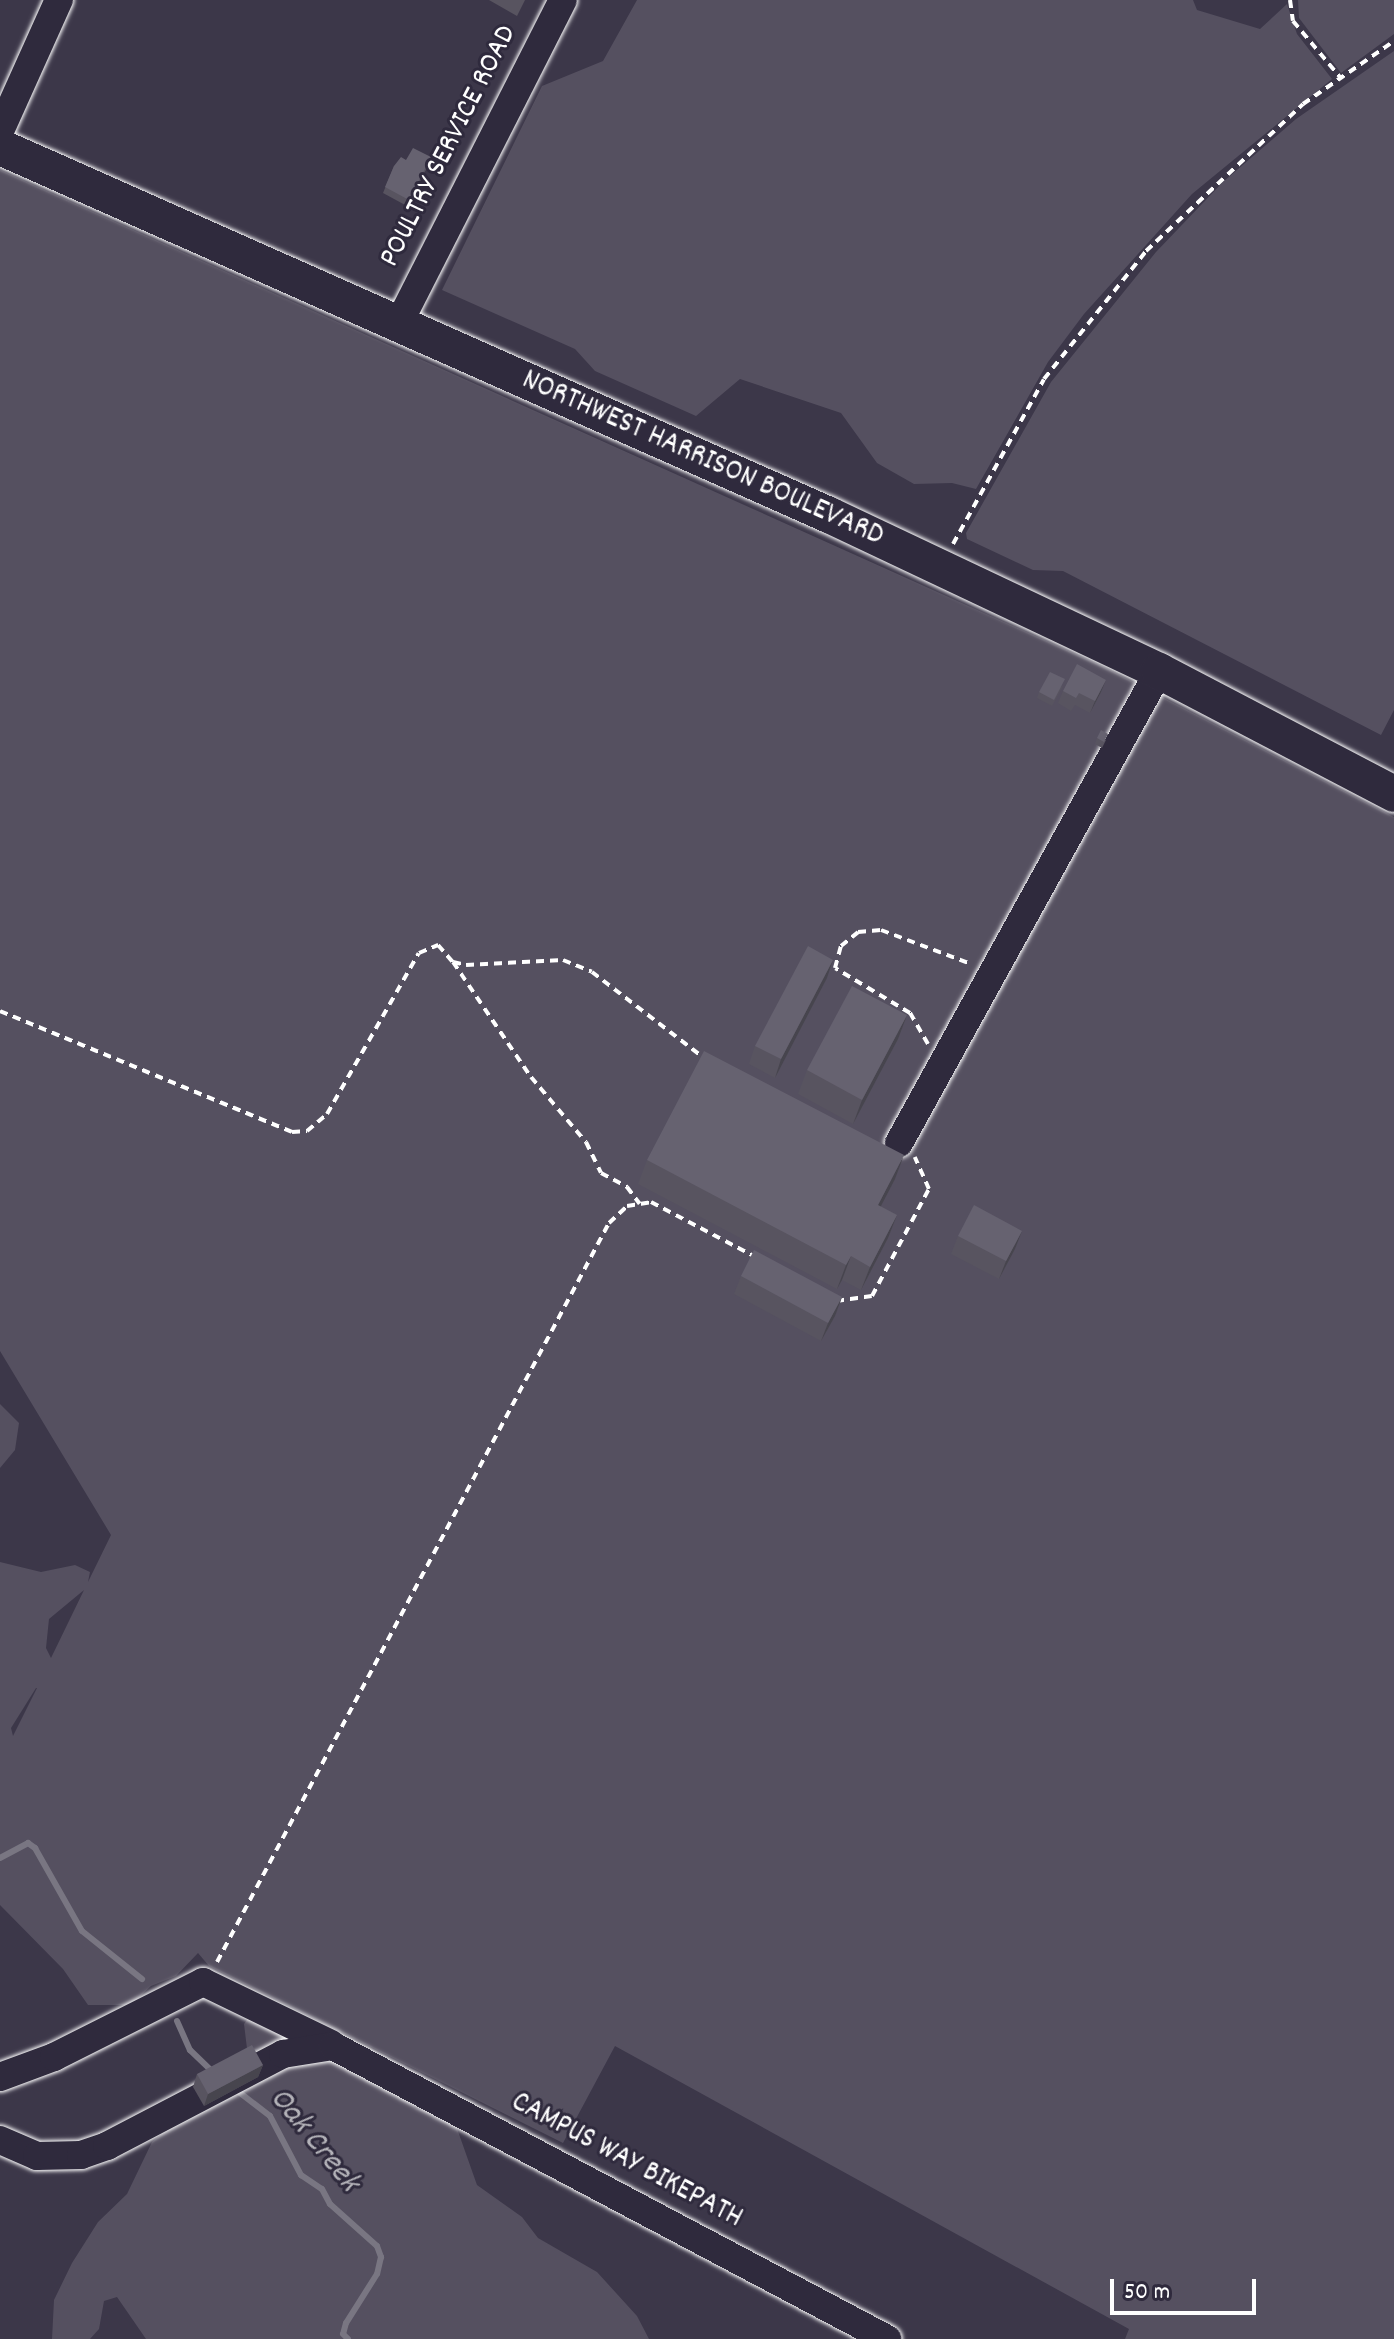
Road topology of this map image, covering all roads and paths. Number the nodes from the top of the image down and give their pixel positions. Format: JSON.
{"nodes":[{"id":1,"x":59,"y":0,"type":"edge"},
{"id":2,"x":563,"y":0,"type":"edge"},
{"id":3,"x":1290,"y":0,"type":"edge"},
{"id":4,"x":1394,"y":41,"type":"edge"},
{"id":5,"x":1340,"y":77,"type":"junction"},
{"id":6,"x":0,"y":131,"type":"edge"},
{"id":7,"x":0,"y":147,"type":"edge"},
{"id":8,"x":398,"y":325,"type":"junction"},
{"id":9,"x":941,"y":568,"type":"junction"},
{"id":10,"x":1159,"y":671,"type":"junction"},
{"id":11,"x":1392,"y":790,"type":"edge"},
{"id":12,"x":453,"y":962,"type":"junction"},
{"id":13,"x":996,"y":969,"type":"junction"},
{"id":14,"x":0,"y":1011,"type":"edge"},
{"id":15,"x":715,"y":1067,"type":"edge"},
{"id":16,"x":938,"y":1068,"type":"junction"},
{"id":17,"x":899,"y":1143,"type":"joint"},
{"id":18,"x":640,"y":1204,"type":"junction"},
{"id":19,"x":760,"y":1260,"type":"edge"},
{"id":20,"x":824,"y":1295,"type":"edge"},
{"id":21,"x":216,"y":1985,"type":"junction"},
{"id":22,"x":333,"y":2046,"type":"junction"},
{"id":23,"x":0,"y":2077,"type":"edge"},
{"id":24,"x":0,"y":2140,"type":"edge"},
{"id":25,"x":887,"y":2339,"type":"edge"}],
"edges":[{"from":1,"to":6,"type":"street"},
{"from":2,"to":8,"type":"street","name":"POULTRY SERVICE ROAD"},
{"from":3,"to":5,"type":"path"},
{"from":4,"to":5,"type":"path"},
{"from":5,"to":9,"type":"path"},
{"from":7,"to":8,"type":"main road","name":"NORTHWEST HARRISON BOULEVARD"},
{"from":8,"to":9,"type":"main road","name":"NORTHWEST HARRISON BOULEVARD"},
{"from":9,"to":10,"type":"main road","name":"NORTHWEST HARRISON BOULEVARD"},
{"from":10,"to":11,"type":"main road","name":"NORTHWEST HARRISON BOULEVARD"},
{"from":10,"to":13,"type":"street"},
{"from":12,"to":14,"type":"path"},
{"from":12,"to":15,"type":"path"},
{"from":12,"to":18,"type":"path"},
{"from":13,"to":16,"type":"street"},
{"from":13,"to":16,"type":"path"},
{"from":16,"to":17,"type":"street"},
{"from":17,"to":20,"type":"path"},
{"from":18,"to":19,"type":"path"},
{"from":18,"to":21,"type":"path"},
{"from":21,"to":22,"type":"street","name":"CAMPUS WAY BIKEPATH"},
{"from":21,"to":23,"type":"street"},
{"from":22,"to":24,"type":"street"},
{"from":22,"to":25,"type":"street","name":"CAMPUS WAY BIKEPATH"}]}
